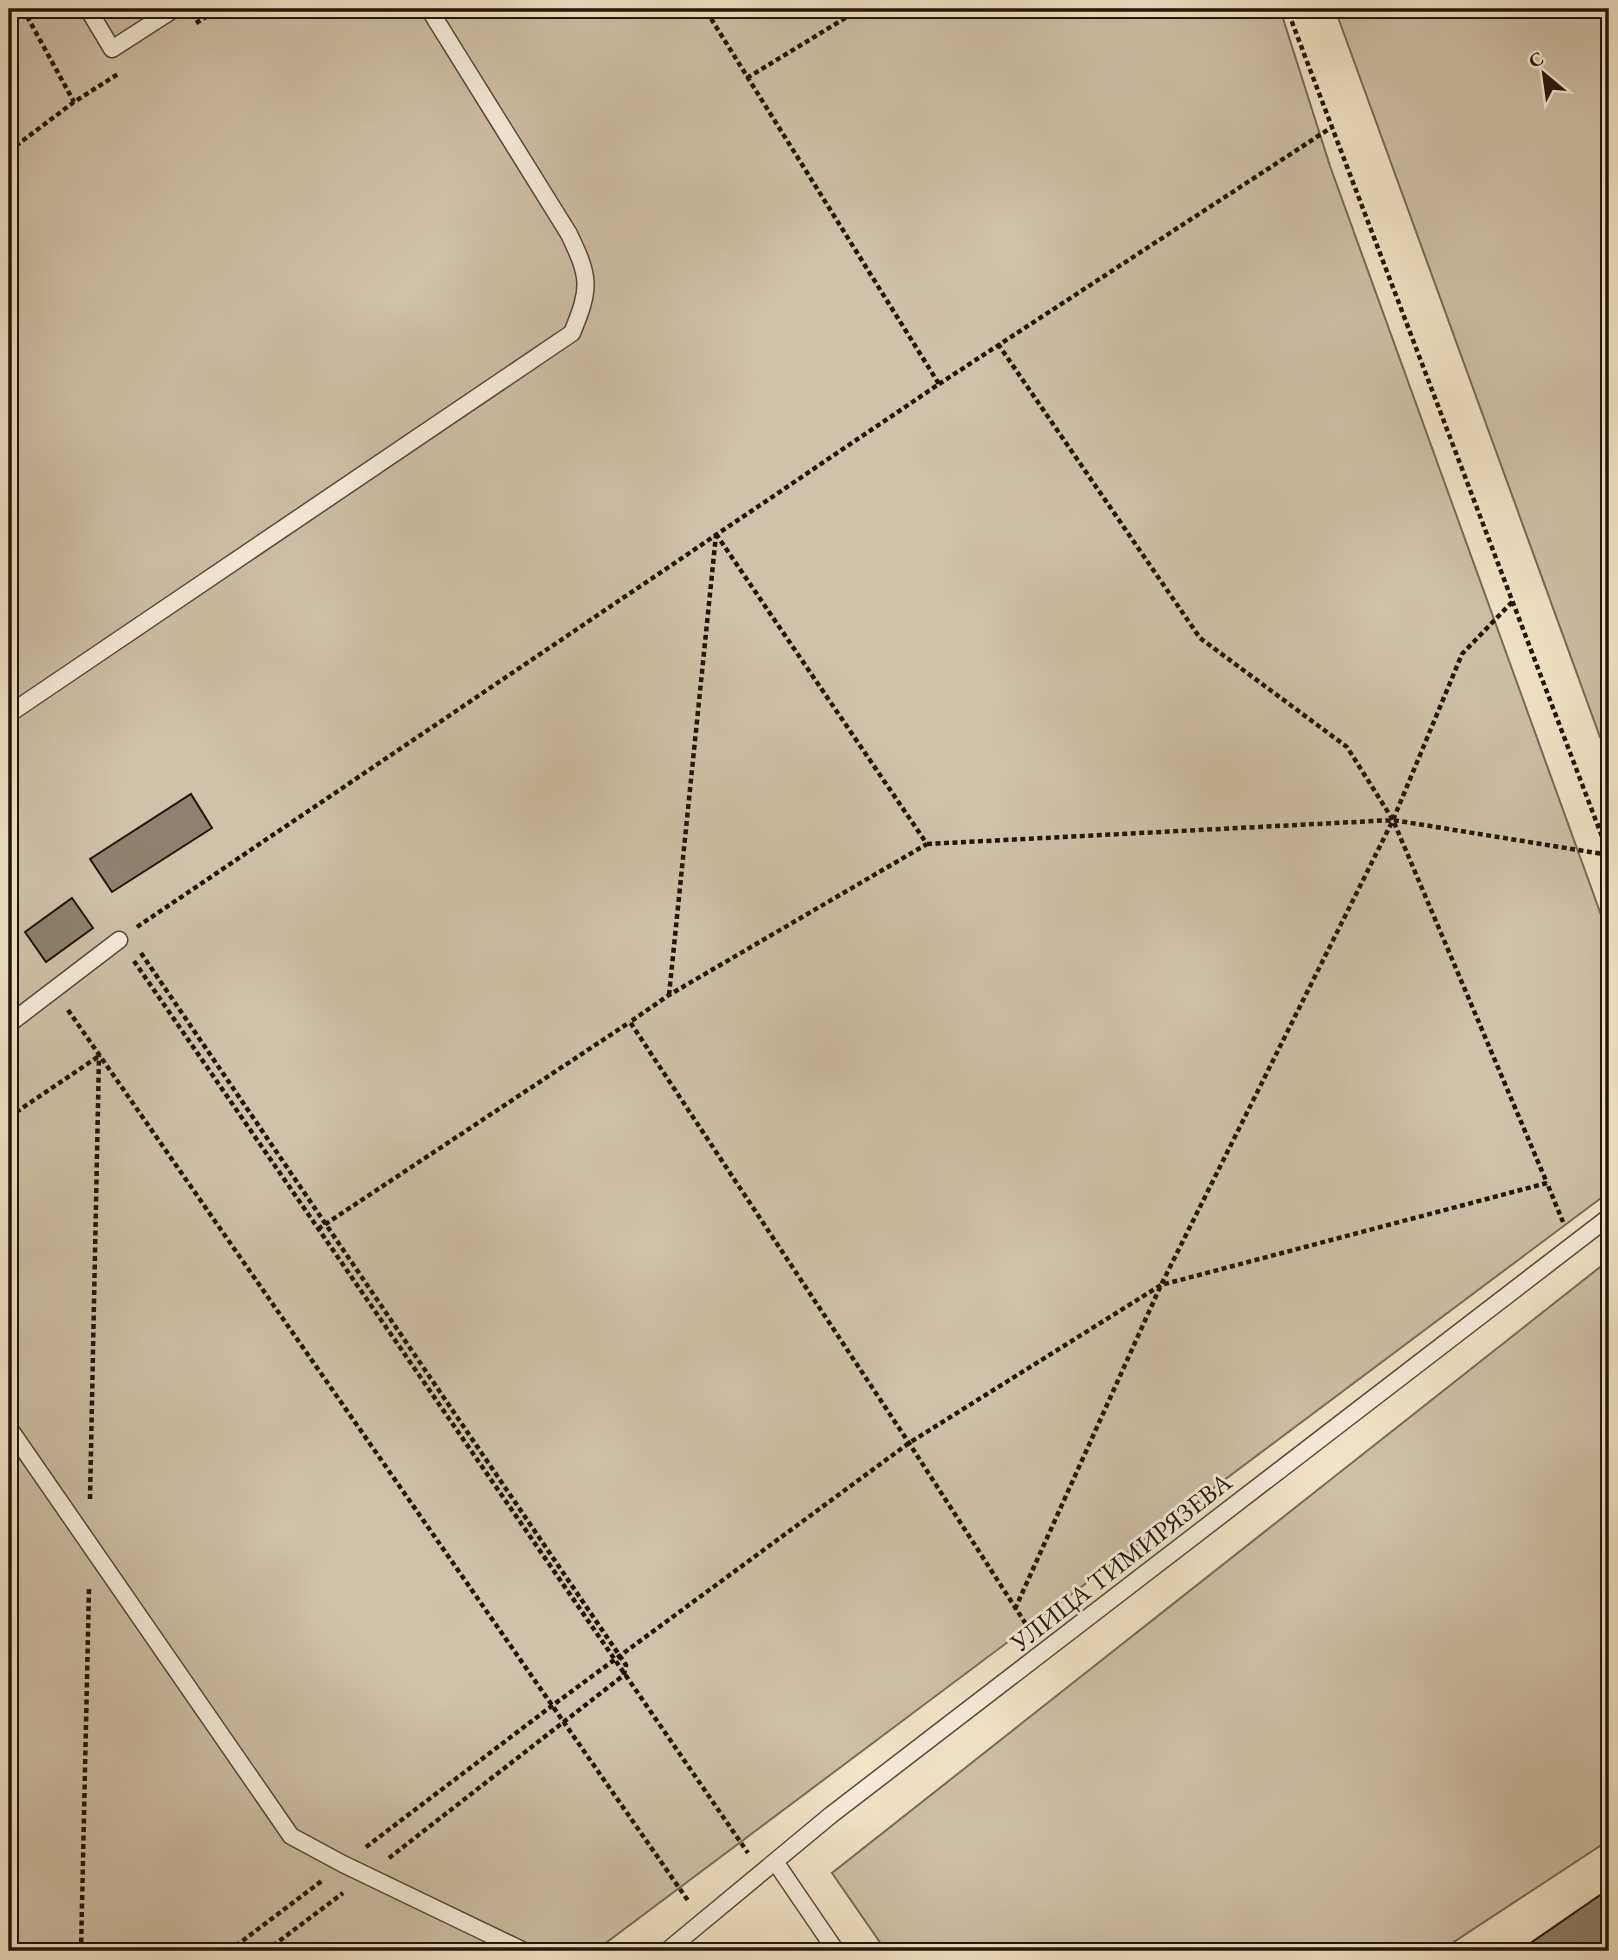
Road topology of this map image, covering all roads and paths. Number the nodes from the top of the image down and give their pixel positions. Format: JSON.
{"nodes":[{"id":1,"x":23,"y":9,"type":"edge"},
{"id":2,"x":88,"y":9,"type":"edge"},
{"id":3,"x":174,"y":9,"type":"edge"},
{"id":4,"x":219,"y":9,"type":"edge"},
{"id":5,"x":429,"y":9,"type":"edge"},
{"id":6,"x":705,"y":9,"type":"edge"},
{"id":7,"x":860,"y":9,"type":"edge"},
{"id":8,"x":1287,"y":9,"type":"edge"},
{"id":9,"x":186,"y":30,"type":"dead end"},
{"id":10,"x":119,"y":73,"type":"dead end"},
{"id":11,"x":747,"y":78,"type":"junction"},
{"id":12,"x":75,"y":102,"type":"junction"},
{"id":13,"x":1332,"y":127,"type":"junction"},
{"id":14,"x":9,"y":151,"type":"edge"},
{"id":15,"x":998,"y":344,"type":"junction"},
{"id":16,"x":939,"y":384,"type":"junction"},
{"id":17,"x":716,"y":534,"type":"junction"},
{"id":18,"x":1513,"y":601,"type":"junction"},
{"id":19,"x":9,"y":714,"type":"edge"},
{"id":20,"x":1392,"y":820,"type":"junction"},
{"id":21,"x":1597,"y":820,"type":"junction"},
{"id":22,"x":1609,"y":832,"type":"edge"},
{"id":23,"x":927,"y":844,"type":"junction"},
{"id":24,"x":119,"y":940,"type":"junction"},
{"id":25,"x":53,"y":989,"type":"junction"},
{"id":26,"x":669,"y":995,"type":"junction"},
{"id":27,"x":630,"y":1022,"type":"junction"},
{"id":28,"x":9,"y":1024,"type":"edge"},
{"id":29,"x":99,"y":1055,"type":"junction"},
{"id":30,"x":9,"y":1116,"type":"edge"},
{"id":31,"x":1547,"y":1183,"type":"junction"},
{"id":32,"x":1609,"y":1217,"type":"edge"},
{"id":33,"x":325,"y":1224,"type":"junction"},
{"id":34,"x":318,"y":1229,"type":"junction"},
{"id":35,"x":1572,"y":1246,"type":"junction"},
{"id":36,"x":1161,"y":1285,"type":"junction"},
{"id":37,"x":9,"y":1428,"type":"edge"},
{"id":38,"x":909,"y":1443,"type":"junction"},
{"id":39,"x":1015,"y":1609,"type":"junction"},
{"id":40,"x":1044,"y":1652,"type":"junction"},
{"id":41,"x":620,"y":1655,"type":"junction"},
{"id":42,"x":615,"y":1661,"type":"junction"},
{"id":43,"x":624,"y":1675,"type":"junction"},
{"id":44,"x":553,"y":1705,"type":"junction"},
{"id":45,"x":565,"y":1722,"type":"junction"},
{"id":46,"x":344,"y":1864,"type":"junction"},
{"id":47,"x":769,"y":1868,"type":"junction"},
{"id":48,"x":366,"y":1875,"type":"junction"},
{"id":49,"x":703,"y":1922,"type":"junction"},
{"id":50,"x":9,"y":1944,"type":"edge"},
{"id":51,"x":13,"y":1951,"type":"edge"},
{"id":52,"x":229,"y":1951,"type":"edge"},
{"id":53,"x":266,"y":1951,"type":"edge"},
{"id":54,"x":524,"y":1951,"type":"edge"},
{"id":55,"x":667,"y":1951,"type":"edge"},
{"id":56,"x":836,"y":1951,"type":"edge"}],
"edges":[{"from":1,"to":12,"type":"path"},
{"from":2,"to":3,"type":"lane"},
{"from":4,"to":9,"type":"path"},
{"from":5,"to":19,"type":"lane"},
{"from":6,"to":11,"type":"path"},
{"from":7,"to":11,"type":"path"},
{"from":8,"to":13,"type":"path"},
{"from":10,"to":12,"type":"path"},
{"from":11,"to":16,"type":"path"},
{"from":12,"to":14,"type":"path"},
{"from":13,"to":15,"type":"path"},
{"from":13,"to":18,"type":"path"},
{"from":15,"to":16,"type":"path"},
{"from":15,"to":20,"type":"path"},
{"from":16,"to":17,"type":"path"},
{"from":17,"to":23,"type":"path"},
{"from":17,"to":24,"type":"path"},
{"from":17,"to":26,"type":"path"},
{"from":18,"to":20,"type":"path"},
{"from":18,"to":21,"type":"path"},
{"from":20,"to":21,"type":"path"},
{"from":20,"to":23,"type":"path"},
{"from":20,"to":31,"type":"path"},
{"from":20,"to":36,"type":"path"},
{"from":21,"to":22,"type":"path"},
{"from":23,"to":26,"type":"path"},
{"from":24,"to":25,"type":"lane"},
{"from":24,"to":33,"type":"path"},
{"from":24,"to":34,"type":"path"},
{"from":25,"to":28,"type":"lane"},
{"from":25,"to":29,"type":"path"},
{"from":26,"to":27,"type":"path"},
{"from":27,"to":33,"type":"path"},
{"from":27,"to":38,"type":"path"},
{"from":29,"to":30,"type":"path"},
{"from":29,"to":44,"type":"path"},
{"from":31,"to":35,"type":"path"},
{"from":31,"to":36,"type":"path"},
{"from":32,"to":35,"type":"lane","name":"УЛИЦА ТИМИРЯЗЕВА"},
{"from":33,"to":34,"type":"path"},
{"from":33,"to":41,"type":"path"},
{"from":34,"to":42,"type":"path"},
{"from":35,"to":40,"type":"lane","name":"УЛИЦА ТИМИРЯЗЕВА"},
{"from":36,"to":38,"type":"path"},
{"from":36,"to":39,"type":"path"},
{"from":37,"to":46,"type":"lane"},
{"from":38,"to":39,"type":"path"},
{"from":38,"to":41,"type":"path"},
{"from":39,"to":40,"type":"path"},
{"from":40,"to":47,"type":"lane","name":"УЛИЦА ТИМИРЯЗЕВА"},
{"from":41,"to":42,"type":"path"},
{"from":41,"to":43,"type":"path"},
{"from":42,"to":43,"type":"path"},
{"from":42,"to":44,"type":"path"},
{"from":43,"to":45,"type":"path"},
{"from":43,"to":47,"type":"path"},
{"from":44,"to":45,"type":"path"},
{"from":44,"to":46,"type":"path"},
{"from":45,"to":48,"type":"path"},
{"from":45,"to":49,"type":"path"},
{"from":46,"to":48,"type":"lane"},
{"from":46,"to":52,"type":"path"},
{"from":47,"to":49,"type":"lane","name":"УЛИЦА ТИМИРЯЗЕВА"},
{"from":47,"to":56,"type":"lane"},
{"from":48,"to":53,"type":"path"},
{"from":48,"to":54,"type":"lane"},
{"from":49,"to":55,"type":"lane","name":"УЛИЦА ТИМИРЯЗЕВА"},
{"from":50,"to":51,"type":"path"}]}
